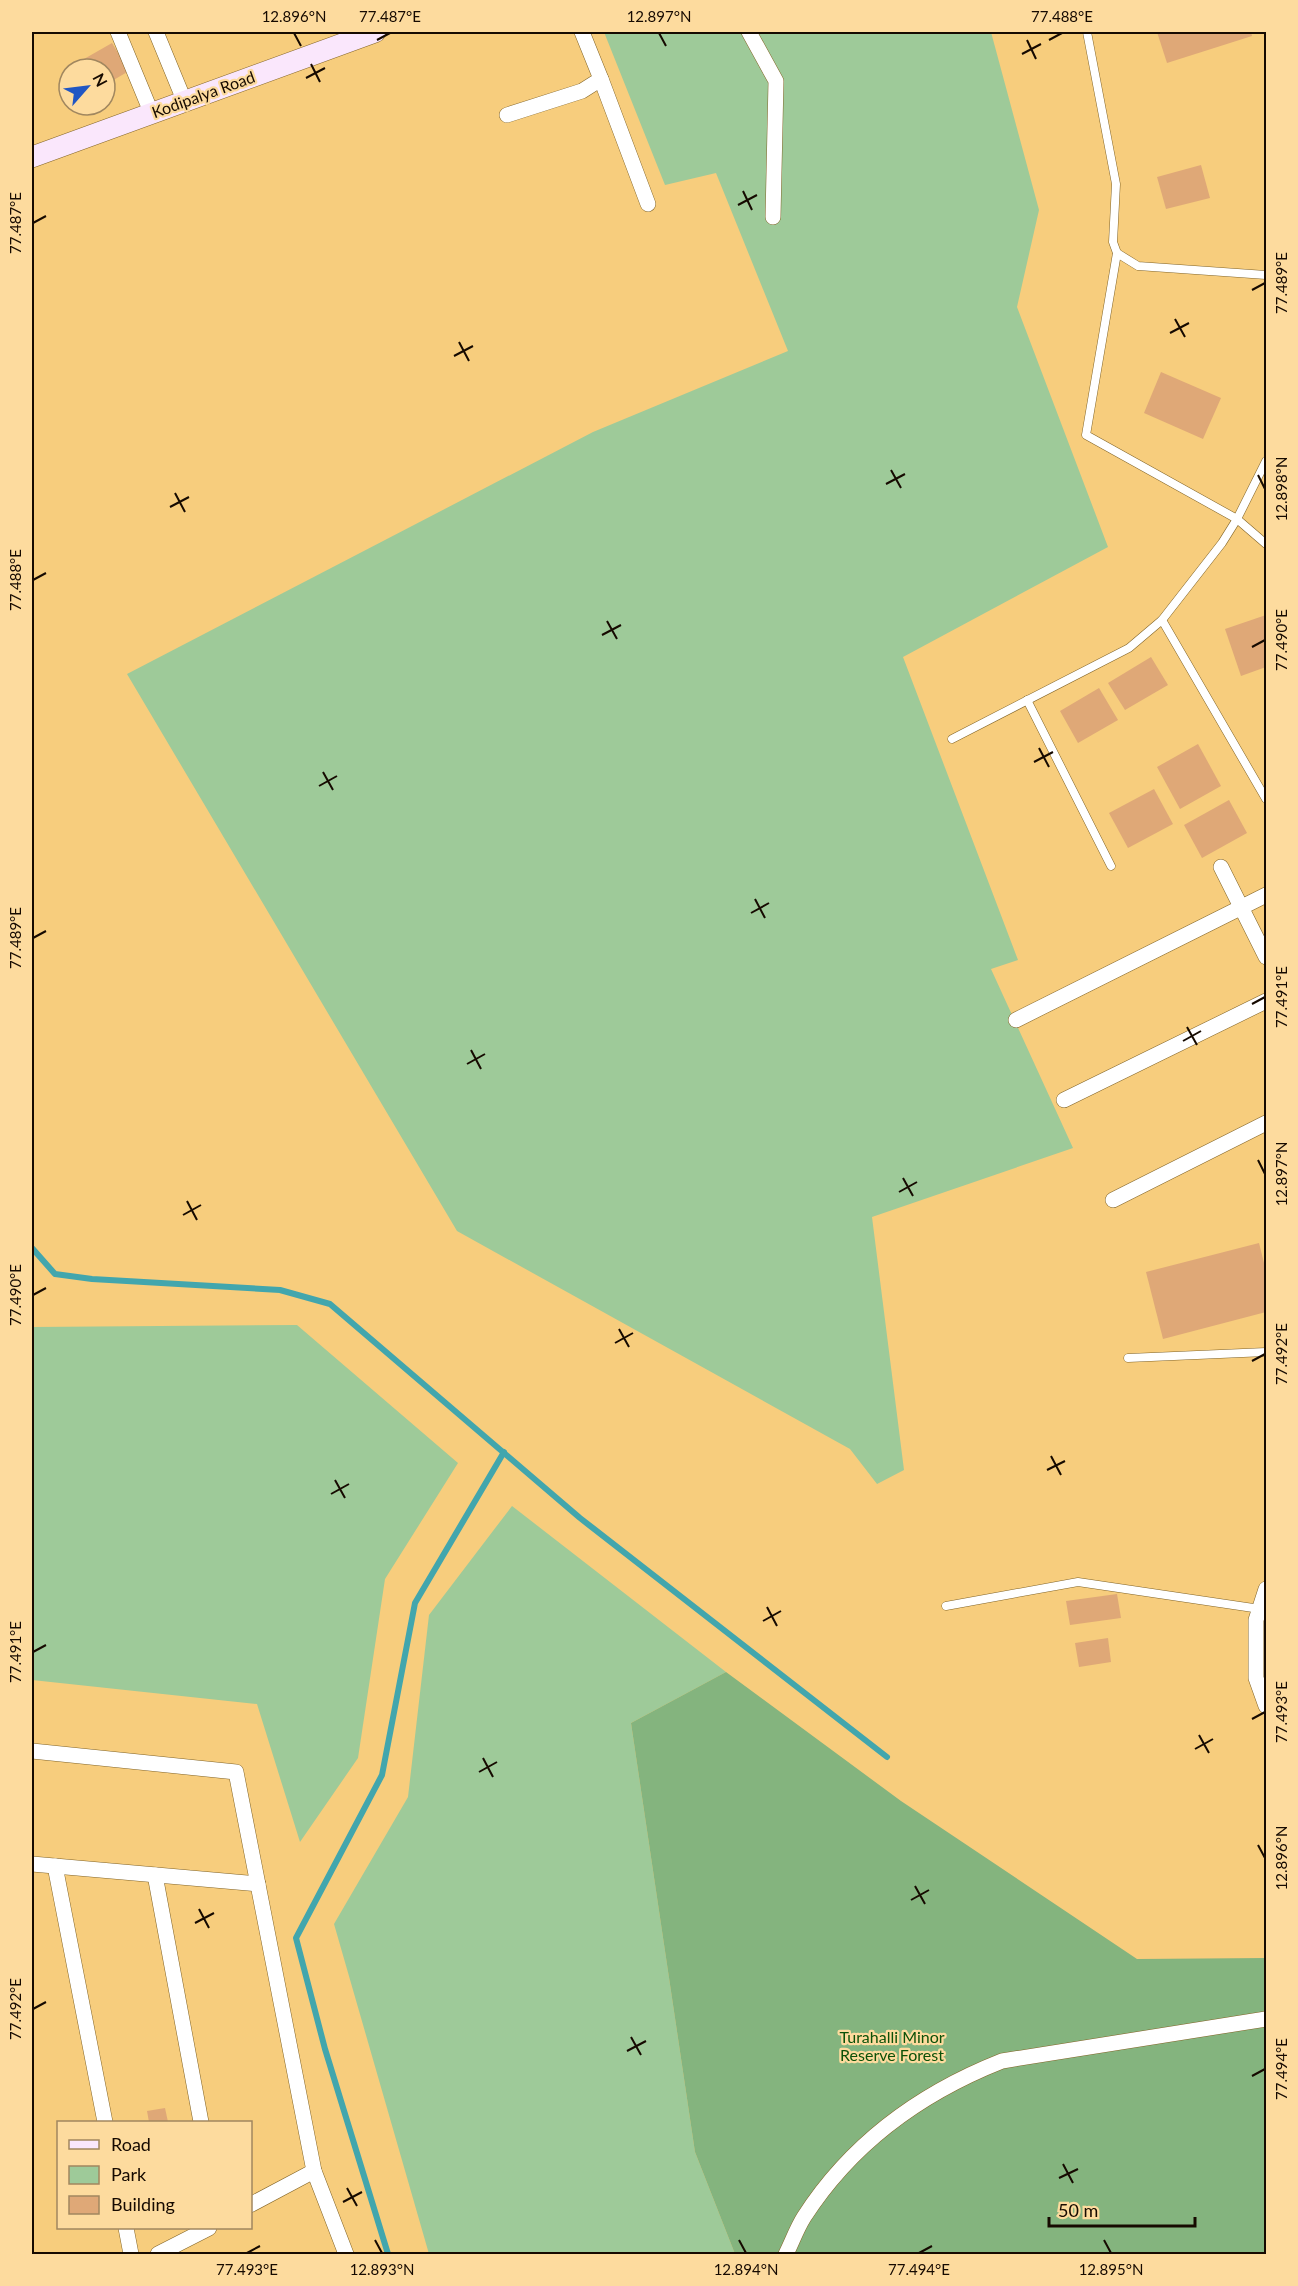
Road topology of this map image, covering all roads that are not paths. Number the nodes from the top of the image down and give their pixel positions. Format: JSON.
{"nodes":[{"id":1,"x":118,"y":32,"type":"edge"},
{"id":2,"x":156,"y":32,"type":"edge"},
{"id":3,"x":375,"y":32,"type":"edge"},
{"id":4,"x":582,"y":32,"type":"edge"},
{"id":5,"x":749,"y":32,"type":"edge"},
{"id":6,"x":1087,"y":32,"type":"edge"},
{"id":7,"x":601,"y":79,"type":"junction"},
{"id":8,"x":184,"y":100,"type":"junction"},
{"id":9,"x":152,"y":112,"type":"junction"},
{"id":10,"x":507,"y":115,"type":"dead end"},
{"id":11,"x":32,"y":158,"type":"edge"},
{"id":12,"x":648,"y":204,"type":"dead end"},
{"id":13,"x":773,"y":217,"type":"dead end"},
{"id":14,"x":1117,"y":253,"type":"junction"},
{"id":15,"x":1266,"y":275,"type":"edge"},
{"id":16,"x":1266,"y":461,"type":"edge"},
{"id":17,"x":1237,"y":519,"type":"junction"},
{"id":18,"x":1266,"y":543,"type":"edge"},
{"id":19,"x":1162,"y":620,"type":"junction"},
{"id":20,"x":1027,"y":700,"type":"junction"},
{"id":21,"x":952,"y":739,"type":"dead end"},
{"id":22,"x":1266,"y":799,"type":"edge"},
{"id":23,"x":1111,"y":866,"type":"dead end"},
{"id":24,"x":1221,"y":867,"type":"dead end"},
{"id":25,"x":1266,"y":895,"type":"edge"},
{"id":26,"x":1242,"y":907,"type":"junction"},
{"id":27,"x":1266,"y":957,"type":"edge"},
{"id":28,"x":1266,"y":1001,"type":"edge"},
{"id":29,"x":1016,"y":1020,"type":"dead end"},
{"id":30,"x":1064,"y":1100,"type":"dead end"},
{"id":31,"x":1266,"y":1123,"type":"edge"},
{"id":32,"x":1113,"y":1200,"type":"dead end"},
{"id":33,"x":1266,"y":1352,"type":"edge"},
{"id":34,"x":1128,"y":1358,"type":"dead end"},
{"id":35,"x":1266,"y":1589,"type":"edge"},
{"id":36,"x":946,"y":1606,"type":"dead end"},
{"id":37,"x":1260,"y":1609,"type":"junction"},
{"id":38,"x":1266,"y":1706,"type":"edge"},
{"id":39,"x":32,"y":1751,"type":"edge"},
{"id":40,"x":32,"y":1864,"type":"edge"},
{"id":41,"x":55,"y":1866,"type":"junction"},
{"id":42,"x":154,"y":1875,"type":"junction"},
{"id":43,"x":258,"y":1884,"type":"junction"},
{"id":44,"x":1266,"y":2019,"type":"edge"},
{"id":45,"x":105,"y":2121,"type":"edge"},
{"id":46,"x":201,"y":2121,"type":"edge"},
{"id":47,"x":314,"y":2171,"type":"junction"},
{"id":48,"x":252,"y":2204,"type":"edge"},
{"id":49,"x":126,"y":2229,"type":"edge"},
{"id":50,"x":207,"y":2229,"type":"edge"},
{"id":51,"x":131,"y":2254,"type":"edge"},
{"id":52,"x":158,"y":2254,"type":"edge"},
{"id":53,"x":346,"y":2254,"type":"edge"},
{"id":54,"x":786,"y":2254,"type":"edge"}],
"edges":[{"from":1,"to":9,"type":"street"},
{"from":2,"to":8,"type":"street"},
{"from":3,"to":8,"type":"main road","name":"Kodipalya Road"},
{"from":4,"to":7,"type":"street"},
{"from":5,"to":13,"type":"street"},
{"from":6,"to":14,"type":"lane"},
{"from":7,"to":10,"type":"street"},
{"from":7,"to":12,"type":"street"},
{"from":8,"to":9,"type":"main road","name":"Kodipalya Road"},
{"from":9,"to":11,"type":"main road","name":"Kodipalya Road"},
{"from":14,"to":15,"type":"lane"},
{"from":14,"to":17,"type":"lane"},
{"from":16,"to":17,"type":"lane"},
{"from":17,"to":18,"type":"lane"},
{"from":17,"to":19,"type":"lane"},
{"from":19,"to":20,"type":"lane"},
{"from":19,"to":22,"type":"lane"},
{"from":20,"to":21,"type":"lane"},
{"from":20,"to":23,"type":"lane"},
{"from":24,"to":26,"type":"street"},
{"from":25,"to":26,"type":"street"},
{"from":26,"to":27,"type":"street"},
{"from":26,"to":29,"type":"street"},
{"from":28,"to":30,"type":"street"},
{"from":31,"to":32,"type":"street"},
{"from":33,"to":34,"type":"lane"},
{"from":35,"to":37,"type":"street"},
{"from":36,"to":37,"type":"lane"},
{"from":37,"to":38,"type":"street"},
{"from":39,"to":43,"type":"street"},
{"from":40,"to":41,"type":"street"},
{"from":41,"to":42,"type":"street"},
{"from":41,"to":45,"type":"street"},
{"from":42,"to":43,"type":"street"},
{"from":42,"to":46,"type":"street"},
{"from":43,"to":47,"type":"street"},
{"from":44,"to":54,"type":"street"},
{"from":47,"to":48,"type":"street"},
{"from":47,"to":53,"type":"street"},
{"from":49,"to":51,"type":"street"},
{"from":50,"to":52,"type":"street"}]}
